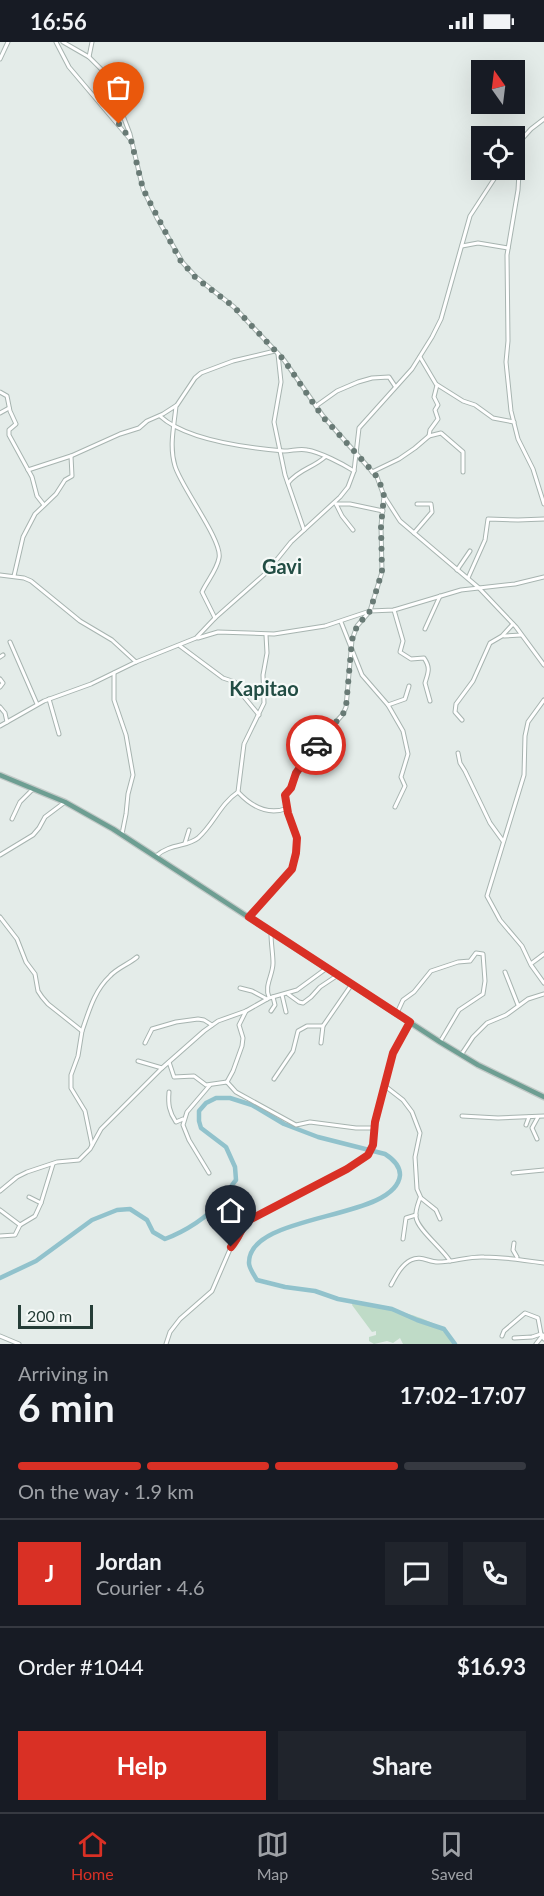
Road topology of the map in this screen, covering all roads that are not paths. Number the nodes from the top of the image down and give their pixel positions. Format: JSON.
{"nodes":[{"id":1,"x":8,"y":42,"type":"edge"},
{"id":2,"x":56,"y":42,"type":"edge"},
{"id":3,"x":63,"y":42,"type":"edge"},
{"id":4,"x":92,"y":42,"type":"edge"},
{"id":5,"x":89,"y":57,"type":"junction"},
{"id":6,"x":0,"y":59,"type":"edge"},
{"id":7,"x":544,"y":119,"type":"edge"},
{"id":8,"x":525,"y":135,"type":"edge"},
{"id":9,"x":131,"y":140,"type":"junction"},
{"id":10,"x":493,"y":180,"type":"edge"},
{"id":11,"x":519,"y":180,"type":"edge"},
{"id":12,"x":462,"y":246,"type":"junction"},
{"id":13,"x":508,"y":248,"type":"junction"},
{"id":14,"x":277,"y":352,"type":"junction"},
{"id":15,"x":420,"y":357,"type":"junction"},
{"id":16,"x":437,"y":385,"type":"junction"},
{"id":17,"x":395,"y":386,"type":"junction"},
{"id":18,"x":0,"y":392,"type":"edge"},
{"id":19,"x":176,"y":406,"type":"junction"},
{"id":20,"x":316,"y":406,"type":"junction"},
{"id":21,"x":9,"y":408,"type":"junction"},
{"id":22,"x":0,"y":413,"type":"edge"},
{"id":23,"x":160,"y":416,"type":"junction"},
{"id":24,"x":514,"y":422,"type":"junction"},
{"id":25,"x":174,"y":425,"type":"junction"},
{"id":26,"x":429,"y":436,"type":"junction"},
{"id":27,"x":280,"y":450,"type":"junction"},
{"id":28,"x":355,"y":453,"type":"junction"},
{"id":29,"x":71,"y":456,"type":"junction"},
{"id":30,"x":326,"y":457,"type":"junction"},
{"id":31,"x":28,"y":470,"type":"junction"},
{"id":32,"x":354,"y":471,"type":"junction"},
{"id":33,"x":372,"y":472,"type":"junction"},
{"id":34,"x":463,"y":472,"type":"dead end"},
{"id":35,"x":288,"y":483,"type":"junction"},
{"id":36,"x":384,"y":496,"type":"junction"},
{"id":37,"x":335,"y":503,"type":"junction"},
{"id":38,"x":417,"y":504,"type":"dead end"},
{"id":39,"x":544,"y":504,"type":"edge"},
{"id":40,"x":44,"y":505,"type":"junction"},
{"id":41,"x":383,"y":511,"type":"junction"},
{"id":42,"x":544,"y":519,"type":"edge"},
{"id":43,"x":304,"y":530,"type":"junction"},
{"id":44,"x":353,"y":530,"type":"dead end"},
{"id":45,"x":414,"y":532,"type":"junction"},
{"id":46,"x":471,"y":551,"type":"dead end"},
{"id":47,"x":457,"y":570,"type":"junction"},
{"id":48,"x":0,"y":575,"type":"edge"},
{"id":49,"x":14,"y":576,"type":"junction"},
{"id":50,"x":544,"y":577,"type":"edge"},
{"id":51,"x":468,"y":578,"type":"junction"},
{"id":52,"x":479,"y":588,"type":"junction"},
{"id":53,"x":440,"y":596,"type":"junction"},
{"id":54,"x":394,"y":610,"type":"junction"},
{"id":55,"x":370,"y":611,"type":"junction"},
{"id":56,"x":215,"y":618,"type":"junction"},
{"id":57,"x":341,"y":622,"type":"junction"},
{"id":58,"x":513,"y":624,"type":"junction"},
{"id":59,"x":425,"y":629,"type":"dead end"},
{"id":60,"x":266,"y":634,"type":"junction"},
{"id":61,"x":522,"y":635,"type":"junction"},
{"id":62,"x":502,"y":636,"type":"junction"},
{"id":63,"x":196,"y":638,"type":"junction"},
{"id":64,"x":10,"y":642,"type":"dead end"},
{"id":65,"x":180,"y":646,"type":"junction"},
{"id":66,"x":350,"y":647,"type":"junction"},
{"id":67,"x":136,"y":662,"type":"junction"},
{"id":68,"x":544,"y":665,"type":"edge"},
{"id":69,"x":114,"y":674,"type":"junction"},
{"id":70,"x":0,"y":679,"type":"edge"},
{"id":71,"x":409,"y":686,"type":"dead end"},
{"id":72,"x":0,"y":687,"type":"edge"},
{"id":73,"x":49,"y":699,"type":"junction"},
{"id":74,"x":544,"y":700,"type":"edge"},
{"id":75,"x":430,"y":701,"type":"dead end"},
{"id":76,"x":37,"y":704,"type":"junction"},
{"id":77,"x":388,"y":705,"type":"junction"},
{"id":78,"x":0,"y":707,"type":"edge"},
{"id":79,"x":260,"y":715,"type":"junction"},
{"id":80,"x":462,"y":720,"type":"dead end"},
{"id":81,"x":7,"y":723,"type":"junction"},
{"id":82,"x":0,"y":726,"type":"edge"},
{"id":83,"x":59,"y":734,"type":"dead end"},
{"id":84,"x":458,"y":753,"type":"dead end"},
{"id":85,"x":0,"y":775,"type":"edge"},
{"id":86,"x":34,"y":788,"type":"junction"},
{"id":87,"x":238,"y":792,"type":"junction"},
{"id":88,"x":65,"y":802,"type":"junction"},
{"id":89,"x":395,"y":807,"type":"dead end"},
{"id":90,"x":288,"y":811,"type":"junction"},
{"id":91,"x":12,"y":819,"type":"dead end"},
{"id":92,"x":189,"y":830,"type":"dead end"},
{"id":93,"x":122,"y":834,"type":"junction"},
{"id":94,"x":503,"y":841,"type":"junction"},
{"id":95,"x":185,"y":843,"type":"junction"},
{"id":96,"x":0,"y":855,"type":"edge"},
{"id":97,"x":156,"y":856,"type":"junction"},
{"id":98,"x":0,"y":916,"type":"edge"},
{"id":99,"x":249,"y":917,"type":"junction"},
{"id":100,"x":271,"y":932,"type":"junction"},
{"id":101,"x":544,"y":954,"type":"edge"},
{"id":102,"x":138,"y":957,"type":"dead end"},
{"id":103,"x":531,"y":965,"type":"junction"},
{"id":104,"x":327,"y":968,"type":"junction"},
{"id":105,"x":505,"y":972,"type":"dead end"},
{"id":106,"x":338,"y":975,"type":"junction"},
{"id":107,"x":544,"y":982,"type":"edge"},
{"id":108,"x":352,"y":984,"type":"junction"},
{"id":109,"x":240,"y":988,"type":"dead end"},
{"id":110,"x":288,"y":994,"type":"junction"},
{"id":111,"x":544,"y":994,"type":"edge"},
{"id":112,"x":282,"y":996,"type":"junction"},
{"id":113,"x":270,"y":998,"type":"junction"},
{"id":114,"x":518,"y":1005,"type":"junction"},
{"id":115,"x":246,"y":1011,"type":"junction"},
{"id":116,"x":271,"y":1011,"type":"dead end"},
{"id":117,"x":286,"y":1012,"type":"dead end"},
{"id":118,"x":397,"y":1013,"type":"junction"},
{"id":119,"x":410,"y":1022,"type":"junction"},
{"id":120,"x":212,"y":1025,"type":"junction"},
{"id":121,"x":323,"y":1026,"type":"junction"},
{"id":122,"x":82,"y":1031,"type":"junction"},
{"id":123,"x":440,"y":1042,"type":"junction"},
{"id":124,"x":145,"y":1043,"type":"dead end"},
{"id":125,"x":321,"y":1043,"type":"dead end"},
{"id":126,"x":461,"y":1055,"type":"junction"},
{"id":127,"x":138,"y":1061,"type":"dead end"},
{"id":128,"x":169,"y":1062,"type":"junction"},
{"id":129,"x":162,"y":1068,"type":"junction"},
{"id":130,"x":274,"y":1079,"type":"dead end"},
{"id":131,"x":227,"y":1082,"type":"junction"},
{"id":132,"x":210,"y":1085,"type":"junction"},
{"id":133,"x":385,"y":1086,"type":"junction"},
{"id":134,"x":168,"y":1092,"type":"dead end"},
{"id":135,"x":544,"y":1097,"type":"edge"},
{"id":136,"x":462,"y":1116,"type":"dead end"},
{"id":137,"x":544,"y":1116,"type":"edge"},
{"id":138,"x":529,"y":1117,"type":"junction"},
{"id":139,"x":538,"y":1117,"type":"junction"},
{"id":140,"x":184,"y":1118,"type":"junction"},
{"id":141,"x":526,"y":1125,"type":"dead end"},
{"id":142,"x":374,"y":1128,"type":"junction"},
{"id":143,"x":537,"y":1138,"type":"dead end"},
{"id":144,"x":92,"y":1146,"type":"junction"},
{"id":145,"x":53,"y":1164,"type":"junction"},
{"id":146,"x":544,"y":1170,"type":"edge"},
{"id":147,"x":209,"y":1173,"type":"dead end"},
{"id":148,"x":513,"y":1173,"type":"dead end"},
{"id":149,"x":0,"y":1191,"type":"edge"},
{"id":150,"x":29,"y":1197,"type":"dead end"},
{"id":151,"x":420,"y":1197,"type":"junction"},
{"id":152,"x":41,"y":1203,"type":"junction"},
{"id":153,"x":0,"y":1210,"type":"edge"},
{"id":154,"x":416,"y":1215,"type":"junction"},
{"id":155,"x":440,"y":1219,"type":"dead end"},
{"id":156,"x":20,"y":1225,"type":"junction"},
{"id":157,"x":0,"y":1236,"type":"edge"},
{"id":158,"x":403,"y":1239,"type":"dead end"},
{"id":159,"x":514,"y":1243,"type":"dead end"},
{"id":160,"x":519,"y":1258,"type":"junction"},
{"id":161,"x":450,"y":1261,"type":"junction"},
{"id":162,"x":544,"y":1263,"type":"edge"},
{"id":163,"x":391,"y":1285,"type":"dead end"},
{"id":164,"x":543,"y":1335,"type":"edge"},
{"id":165,"x":0,"y":1336,"type":"edge"},
{"id":166,"x":502,"y":1336,"type":"dead end"},
{"id":167,"x":514,"y":1338,"type":"dead end"},
{"id":168,"x":19,"y":1344,"type":"edge"},
{"id":169,"x":166,"y":1344,"type":"edge"},
{"id":170,"x":536,"y":1344,"type":"edge"}],
"edges":[{"from":1,"to":6,"type":"street"},
{"from":2,"to":9,"type":"street"},
{"from":3,"to":5,"type":"street"},
{"from":4,"to":5,"type":"street"},
{"from":5,"to":9,"type":"street"},
{"from":7,"to":8,"type":"street"},
{"from":9,"to":14,"type":"street"},
{"from":10,"to":12,"type":"street"},
{"from":11,"to":13,"type":"street"},
{"from":12,"to":13,"type":"street"},
{"from":12,"to":15,"type":"street"},
{"from":13,"to":24,"type":"street"},
{"from":14,"to":19,"type":"street"},
{"from":14,"to":20,"type":"street"},
{"from":14,"to":27,"type":"street"},
{"from":15,"to":16,"type":"street"},
{"from":15,"to":17,"type":"street"},
{"from":16,"to":24,"type":"street"},
{"from":16,"to":26,"type":"street"},
{"from":17,"to":20,"type":"street"},
{"from":17,"to":28,"type":"street"},
{"from":18,"to":21,"type":"street"},
{"from":19,"to":23,"type":"street"},
{"from":19,"to":25,"type":"street"},
{"from":20,"to":28,"type":"street"},
{"from":21,"to":22,"type":"street"},
{"from":21,"to":31,"type":"street"},
{"from":23,"to":25,"type":"street"},
{"from":23,"to":29,"type":"street"},
{"from":24,"to":39,"type":"street"},
{"from":25,"to":27,"type":"street"},
{"from":25,"to":56,"type":"street"},
{"from":26,"to":33,"type":"street"},
{"from":26,"to":34,"type":"street"},
{"from":27,"to":30,"type":"street"},
{"from":27,"to":35,"type":"street"},
{"from":28,"to":32,"type":"street"},
{"from":28,"to":33,"type":"street"},
{"from":29,"to":31,"type":"street"},
{"from":29,"to":40,"type":"street"},
{"from":30,"to":32,"type":"street"},
{"from":30,"to":35,"type":"street"},
{"from":31,"to":40,"type":"street"},
{"from":32,"to":37,"type":"street"},
{"from":33,"to":36,"type":"street"},
{"from":35,"to":43,"type":"street"},
{"from":36,"to":41,"type":"street"},
{"from":36,"to":45,"type":"street"},
{"from":37,"to":41,"type":"street"},
{"from":37,"to":43,"type":"street"},
{"from":37,"to":44,"type":"street"},
{"from":38,"to":45,"type":"street"},
{"from":40,"to":49,"type":"street"},
{"from":41,"to":55,"type":"street"},
{"from":42,"to":51,"type":"street"},
{"from":43,"to":56,"type":"street"},
{"from":45,"to":47,"type":"street"},
{"from":46,"to":47,"type":"street"},
{"from":47,"to":51,"type":"street"},
{"from":48,"to":49,"type":"street"},
{"from":49,"to":67,"type":"street"},
{"from":50,"to":52,"type":"street"},
{"from":51,"to":52,"type":"street"},
{"from":52,"to":53,"type":"street"},
{"from":52,"to":58,"type":"street"},
{"from":53,"to":54,"type":"street"},
{"from":53,"to":59,"type":"street"},
{"from":54,"to":55,"type":"street"},
{"from":54,"to":75,"type":"street"},
{"from":55,"to":57,"type":"street"},
{"from":55,"to":66,"type":"street"},
{"from":56,"to":63,"type":"street"},
{"from":57,"to":60,"type":"street"},
{"from":57,"to":66,"type":"street"},
{"from":58,"to":61,"type":"street"},
{"from":58,"to":62,"type":"street"},
{"from":60,"to":63,"type":"street"},
{"from":60,"to":79,"type":"street"},
{"from":61,"to":62,"type":"street"},
{"from":61,"to":68,"type":"street"},
{"from":62,"to":80,"type":"street"},
{"from":63,"to":65,"type":"street"},
{"from":64,"to":76,"type":"street"},
{"from":65,"to":67,"type":"street"},
{"from":65,"to":79,"type":"street"},
{"from":66,"to":77,"type":"street"},
{"from":66,"to":90,"type":"street"},
{"from":67,"to":69,"type":"street"},
{"from":69,"to":73,"type":"street"},
{"from":69,"to":93,"type":"street"},
{"from":70,"to":72,"type":"street"},
{"from":71,"to":77,"type":"street"},
{"from":73,"to":76,"type":"street"},
{"from":73,"to":83,"type":"street"},
{"from":74,"to":94,"type":"street"},
{"from":76,"to":81,"type":"street"},
{"from":77,"to":89,"type":"street"},
{"from":78,"to":81,"type":"street"},
{"from":79,"to":87,"type":"street"},
{"from":81,"to":82,"type":"street"},
{"from":84,"to":94,"type":"street"},
{"from":85,"to":86,"type":"main road"},
{"from":86,"to":88,"type":"main road"},
{"from":86,"to":91,"type":"street"},
{"from":87,"to":90,"type":"street"},
{"from":87,"to":95,"type":"street"},
{"from":88,"to":93,"type":"main road"},
{"from":88,"to":96,"type":"street"},
{"from":90,"to":99,"type":"street"},
{"from":92,"to":95,"type":"street"},
{"from":93,"to":97,"type":"main road"},
{"from":94,"to":103,"type":"street"},
{"from":95,"to":97,"type":"street"},
{"from":97,"to":99,"type":"main road"},
{"from":98,"to":122,"type":"street"},
{"from":99,"to":100,"type":"main road"},
{"from":100,"to":104,"type":"main road"},
{"from":100,"to":113,"type":"street"},
{"from":101,"to":103,"type":"street"},
{"from":102,"to":122,"type":"street"},
{"from":103,"to":107,"type":"street"},
{"from":104,"to":106,"type":"main road"},
{"from":104,"to":110,"type":"street"},
{"from":105,"to":114,"type":"street"},
{"from":106,"to":108,"type":"main road"},
{"from":106,"to":110,"type":"street"},
{"from":108,"to":118,"type":"main road"},
{"from":108,"to":121,"type":"street"},
{"from":109,"to":113,"type":"street"},
{"from":110,"to":112,"type":"street"},
{"from":111,"to":114,"type":"street"},
{"from":112,"to":113,"type":"street"},
{"from":112,"to":117,"type":"street"},
{"from":113,"to":115,"type":"street"},
{"from":113,"to":116,"type":"street"},
{"from":114,"to":126,"type":"street"},
{"from":115,"to":120,"type":"street"},
{"from":115,"to":131,"type":"street"},
{"from":118,"to":119,"type":"main road"},
{"from":118,"to":123,"type":"street"},
{"from":119,"to":123,"type":"main road"},
{"from":119,"to":133,"type":"street"},
{"from":120,"to":124,"type":"street"},
{"from":120,"to":128,"type":"street"},
{"from":121,"to":125,"type":"street"},
{"from":121,"to":130,"type":"street"},
{"from":122,"to":144,"type":"street"},
{"from":123,"to":126,"type":"main road"},
{"from":126,"to":135,"type":"main road"},
{"from":127,"to":129,"type":"street"},
{"from":128,"to":129,"type":"street"},
{"from":128,"to":132,"type":"street"},
{"from":129,"to":144,"type":"street"},
{"from":131,"to":132,"type":"street"},
{"from":131,"to":142,"type":"street"},
{"from":132,"to":140,"type":"street"},
{"from":133,"to":142,"type":"street"},
{"from":133,"to":151,"type":"street"},
{"from":134,"to":140,"type":"street"},
{"from":136,"to":138,"type":"street"},
{"from":137,"to":139,"type":"street"},
{"from":138,"to":139,"type":"street"},
{"from":138,"to":141,"type":"street"},
{"from":139,"to":143,"type":"street"},
{"from":140,"to":147,"type":"street"},
{"from":142,"to":169,"type":"street"},
{"from":144,"to":145,"type":"street"},
{"from":145,"to":149,"type":"street"},
{"from":145,"to":152,"type":"street"},
{"from":146,"to":148,"type":"street"},
{"from":150,"to":152,"type":"street"},
{"from":151,"to":154,"type":"street"},
{"from":151,"to":155,"type":"street"},
{"from":152,"to":156,"type":"street"},
{"from":153,"to":156,"type":"street"},
{"from":154,"to":158,"type":"street"},
{"from":154,"to":161,"type":"street"},
{"from":156,"to":157,"type":"street"},
{"from":159,"to":160,"type":"street"},
{"from":160,"to":161,"type":"street"},
{"from":160,"to":162,"type":"street"},
{"from":161,"to":163,"type":"street"},
{"from":164,"to":166,"type":"street"},
{"from":164,"to":167,"type":"street"},
{"from":164,"to":170,"type":"street"},
{"from":165,"to":168,"type":"street"}]}
